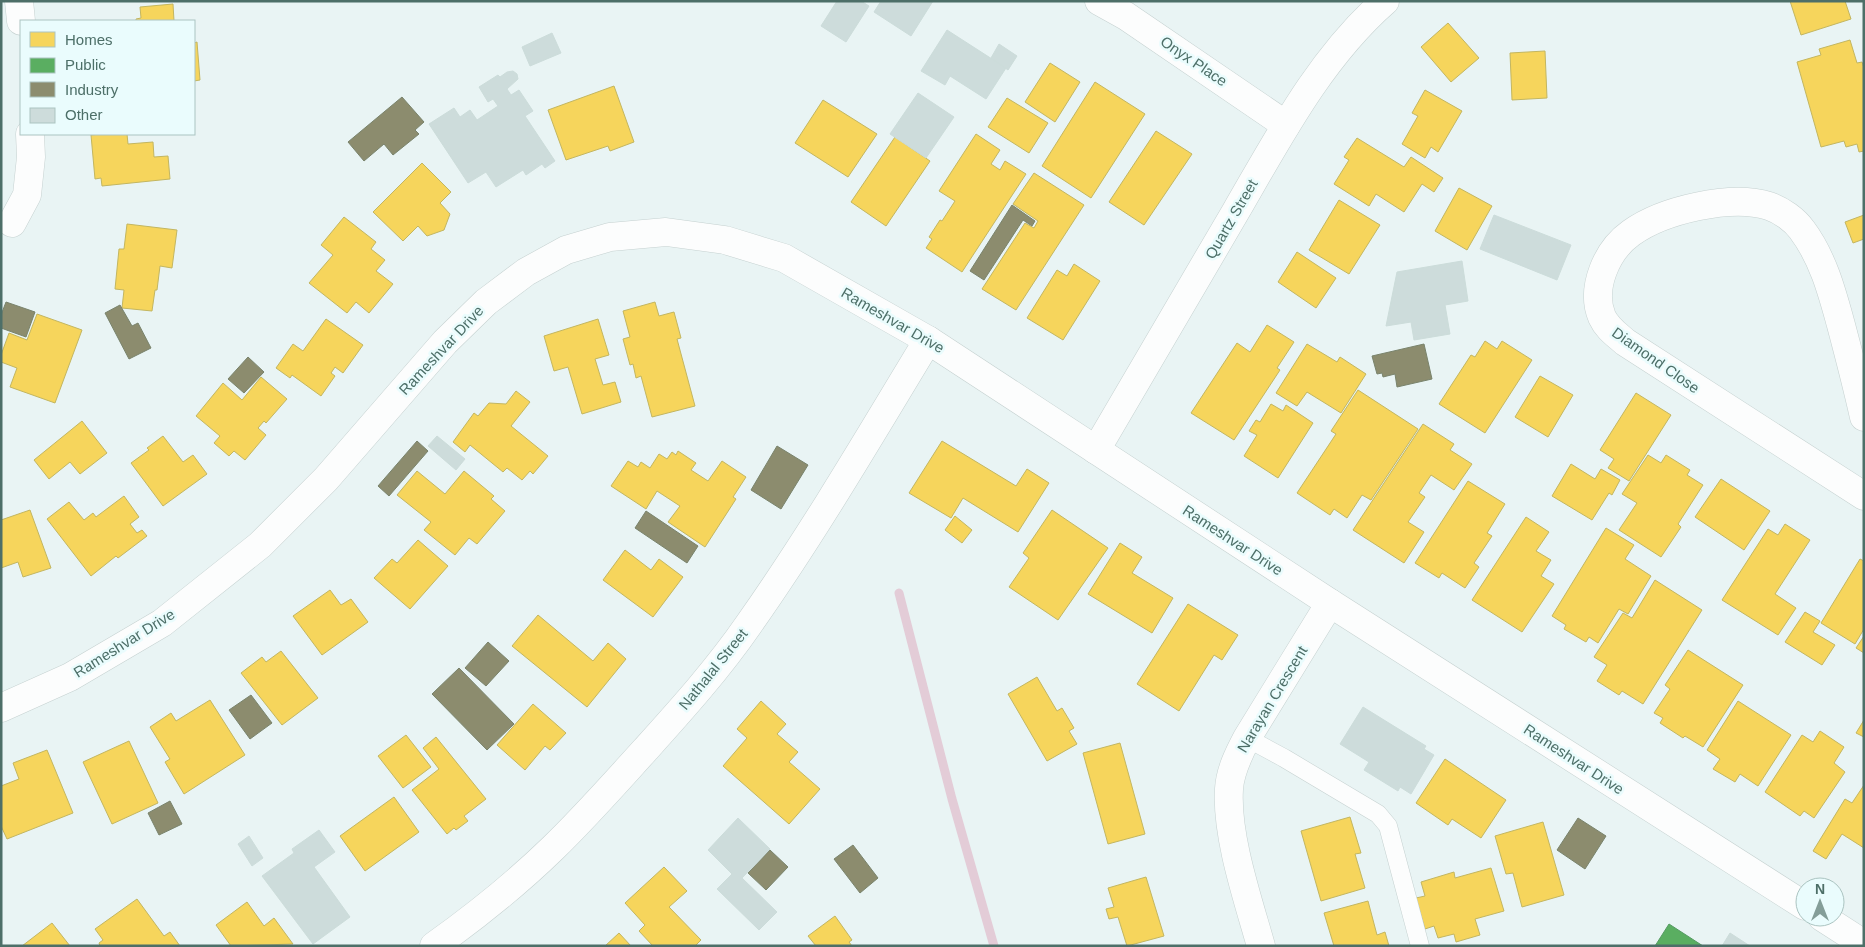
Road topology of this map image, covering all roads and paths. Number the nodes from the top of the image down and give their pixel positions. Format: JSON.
{"nodes":[{"id":1,"x":19,"y":1,"type":"edge"},
{"id":2,"x":1099,"y":1,"type":"edge"},
{"id":3,"x":1385,"y":1,"type":"edge"},
{"id":4,"x":21,"y":20,"type":"edge"},
{"id":5,"x":1286,"y":125,"type":"junction"},
{"id":6,"x":30,"y":135,"type":"edge"},
{"id":7,"x":12,"y":223,"type":"dead end"},
{"id":8,"x":928,"y":340,"type":"junction"},
{"id":9,"x":1864,"y":417,"type":"edge"},
{"id":10,"x":1096,"y":450,"type":"junction"},
{"id":11,"x":1864,"y":496,"type":"edge"},
{"id":12,"x":1330,"y":603,"type":"junction"},
{"id":13,"x":1,"y":708,"type":"edge"},
{"id":14,"x":1247,"y":738,"type":"junction"},
{"id":15,"x":1795,"y":900,"type":"edge"},
{"id":16,"x":1838,"y":927,"type":"edge"},
{"id":17,"x":1864,"y":944,"type":"edge"},
{"id":18,"x":434,"y":946,"type":"edge"},
{"id":19,"x":1261,"y":946,"type":"edge"},
{"id":20,"x":1420,"y":946,"type":"edge"}],
"edges":[{"from":1,"to":4,"type":"street"},
{"from":2,"to":5,"type":"street","name":"Onyx Place"},
{"from":3,"to":5,"type":"street","name":"Quartz Street"},
{"from":5,"to":10,"type":"street","name":"Quartz Street"},
{"from":6,"to":7,"type":"street"},
{"from":8,"to":10,"type":"street","name":"Rameshvar Drive"},
{"from":8,"to":13,"type":"street","name":"Rameshvar Drive"},
{"from":8,"to":18,"type":"street","name":"Nathalal Street"},
{"from":9,"to":11,"type":"street","name":"Diamond Close"},
{"from":10,"to":12,"type":"street","name":"Rameshvar Drive"},
{"from":12,"to":14,"type":"street","name":"Narayan Crescent"},
{"from":12,"to":15,"type":"street","name":"Rameshvar Drive"},
{"from":14,"to":19,"type":"street","name":"Narayan Crescent"},
{"from":14,"to":20,"type":"lane"},
{"from":16,"to":17,"type":"street"}]}
